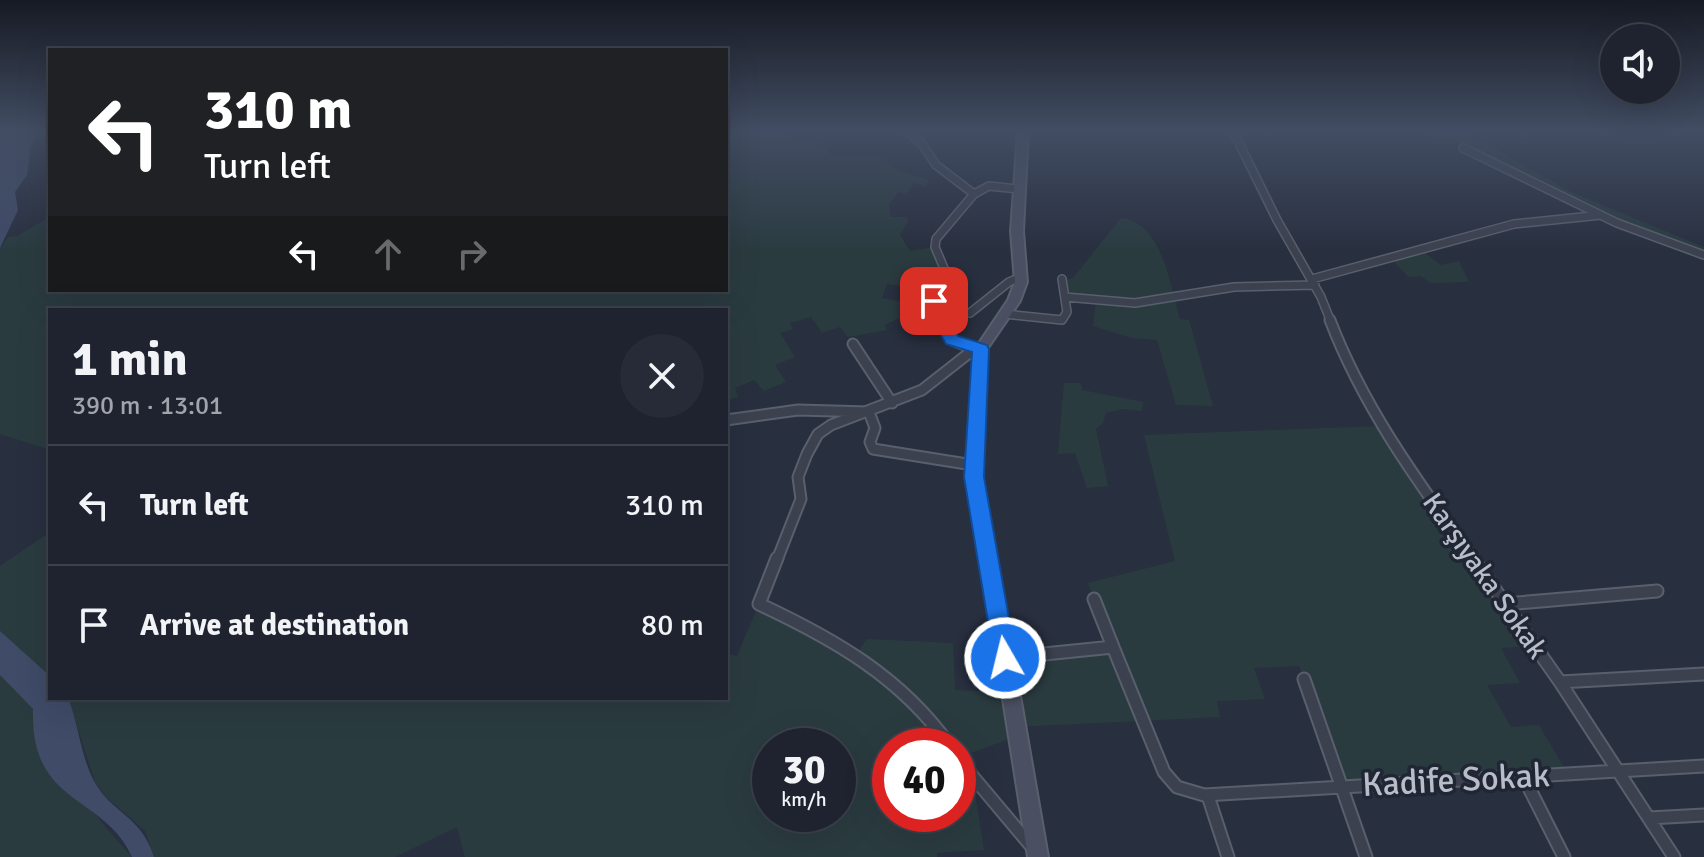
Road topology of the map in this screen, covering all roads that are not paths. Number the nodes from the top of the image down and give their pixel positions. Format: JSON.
{"nodes":[{"id":1,"x":944,"y":171,"type":"edge"},
{"id":2,"x":1020,"y":171,"type":"edge"},
{"id":3,"x":1253,"y":171,"type":"edge"},
{"id":4,"x":1510,"y":171,"type":"edge"},
{"id":5,"x":1019,"y":189,"type":"junction"},
{"id":6,"x":974,"y":194,"type":"junction"},
{"id":7,"x":1601,"y":215,"type":"junction"},
{"id":8,"x":1704,"y":255,"type":"edge"},
{"id":9,"x":1021,"y":277,"type":"junction"},
{"id":10,"x":1062,"y":279,"type":"dead end"},
{"id":11,"x":1313,"y":282,"type":"junction"},
{"id":12,"x":1065,"y":297,"type":"junction"},
{"id":13,"x":970,"y":313,"type":"dead end"},
{"id":14,"x":1005,"y":314,"type":"junction"},
{"id":15,"x":853,"y":344,"type":"dead end"},
{"id":16,"x":978,"y":349,"type":"junction"},
{"id":17,"x":892,"y":403,"type":"junction"},
{"id":18,"x":869,"y":412,"type":"junction"},
{"id":19,"x":728,"y":420,"type":"edge"},
{"id":20,"x":973,"y":465,"type":"junction"},
{"id":21,"x":1657,"y":591,"type":"dead end"},
{"id":22,"x":1094,"y":599,"type":"dead end"},
{"id":23,"x":1505,"y":604,"type":"junction"},
{"id":24,"x":1113,"y":647,"type":"junction"},
{"id":25,"x":1005,"y":658,"type":"junction"},
{"id":26,"x":1704,"y":674,"type":"edge"},
{"id":27,"x":1304,"y":679,"type":"dead end"},
{"id":28,"x":1560,"y":682,"type":"junction"},
{"id":29,"x":936,"y":728,"type":"edge"},
{"id":30,"x":1704,"y":766,"type":"edge"},
{"id":31,"x":1618,"y":770,"type":"junction"},
{"id":32,"x":1523,"y":776,"type":"junction"},
{"id":33,"x":976,"y":781,"type":"edge"},
{"id":34,"x":1342,"y":787,"type":"junction"},
{"id":35,"x":1208,"y":796,"type":"junction"},
{"id":36,"x":1704,"y":815,"type":"edge"},
{"id":37,"x":1649,"y":818,"type":"junction"},
{"id":38,"x":1037,"y":854,"type":"edge"},
{"id":39,"x":1228,"y":857,"type":"edge"},
{"id":40,"x":1366,"y":857,"type":"edge"},
{"id":41,"x":1564,"y":857,"type":"edge"},
{"id":42,"x":1674,"y":857,"type":"edge"}],
"edges":[{"from":1,"to":6,"type":"street"},
{"from":2,"to":5,"type":"street"},
{"from":3,"to":11,"type":"street","name":"Karşıyaka Sokak"},
{"from":4,"to":7,"type":"street"},
{"from":5,"to":6,"type":"street"},
{"from":5,"to":9,"type":"street"},
{"from":6,"to":16,"type":"street"},
{"from":7,"to":8,"type":"street"},
{"from":7,"to":11,"type":"street"},
{"from":9,"to":13,"type":"street"},
{"from":9,"to":14,"type":"street"},
{"from":10,"to":12,"type":"street"},
{"from":11,"to":12,"type":"street"},
{"from":11,"to":23,"type":"street","name":"Karşıyaka Sokak"},
{"from":12,"to":14,"type":"street"},
{"from":14,"to":16,"type":"street"},
{"from":15,"to":17,"type":"street"},
{"from":16,"to":17,"type":"street"},
{"from":16,"to":20,"type":"street"},
{"from":17,"to":18,"type":"street"},
{"from":18,"to":19,"type":"street"},
{"from":18,"to":20,"type":"street"},
{"from":18,"to":29,"type":"street"},
{"from":20,"to":25,"type":"street"},
{"from":21,"to":23,"type":"street"},
{"from":22,"to":24,"type":"street"},
{"from":23,"to":28,"type":"street","name":"Karşıyaka Sokak"},
{"from":24,"to":25,"type":"street"},
{"from":24,"to":35,"type":"street"},
{"from":25,"to":38,"type":"street"},
{"from":26,"to":28,"type":"street"},
{"from":27,"to":34,"type":"street"},
{"from":28,"to":31,"type":"street","name":"Karşıyaka Sokak"},
{"from":30,"to":31,"type":"street","name":"Kadife Sokak"},
{"from":31,"to":32,"type":"street","name":"Kadife Sokak"},
{"from":31,"to":37,"type":"street","name":"Karşıyaka Sokak"},
{"from":32,"to":34,"type":"street","name":"Kadife Sokak"},
{"from":32,"to":41,"type":"street"},
{"from":33,"to":38,"type":"street"},
{"from":34,"to":35,"type":"street","name":"Kadife Sokak"},
{"from":34,"to":40,"type":"street"},
{"from":35,"to":39,"type":"street"},
{"from":36,"to":37,"type":"street"},
{"from":37,"to":42,"type":"street","name":"Karşıyaka Sokak"}]}
